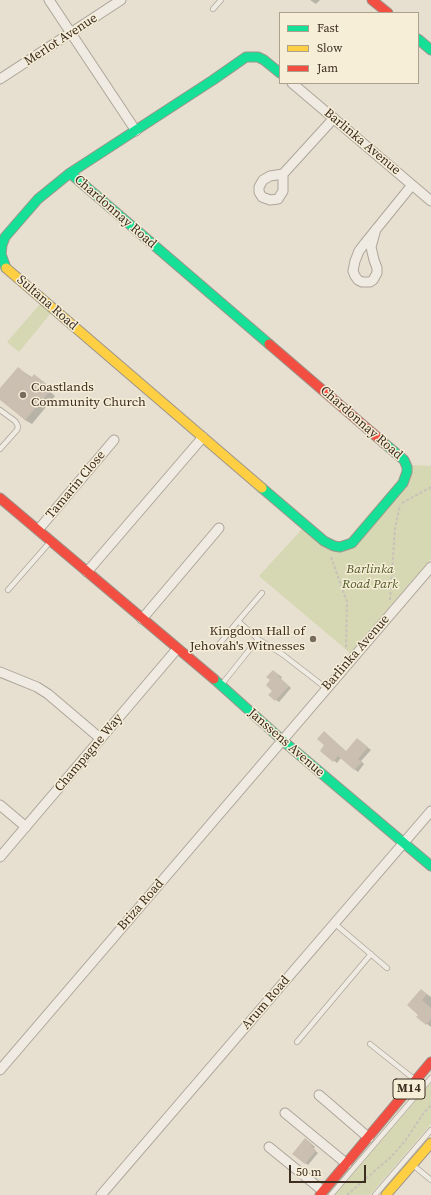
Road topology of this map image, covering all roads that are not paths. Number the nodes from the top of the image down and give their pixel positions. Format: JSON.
{"nodes":[{"id":1,"x":49,"y":0,"type":"edge"},
{"id":2,"x":121,"y":0,"type":"edge"},
{"id":3,"x":222,"y":0,"type":"edge"},
{"id":4,"x":372,"y":0,"type":"edge"},
{"id":5,"x":213,"y":9,"type":"dead end"},
{"id":6,"x":387,"y":12,"type":"edge"},
{"id":7,"x":71,"y":33,"type":"junction"},
{"id":8,"x":419,"y":40,"type":"edge"},
{"id":9,"x":431,"y":50,"type":"edge"},
{"id":10,"x":279,"y":72,"type":"edge"},
{"id":11,"x":0,"y":79,"type":"edge"},
{"id":12,"x":293,"y":84,"type":"edge"},
{"id":13,"x":334,"y":118,"type":"junction"},
{"id":14,"x":136,"y":131,"type":"junction"},
{"id":15,"x":70,"y":173,"type":"junction"},
{"id":16,"x":283,"y":174,"type":"dead end"},
{"id":17,"x":412,"y":185,"type":"junction"},
{"id":18,"x":431,"y":201,"type":"edge"},
{"id":19,"x":376,"y":229,"type":"junction"},
{"id":20,"x":0,"y":410,"type":"edge"},
{"id":21,"x":203,"y":437,"type":"junction"},
{"id":22,"x":114,"y":440,"type":"dead end"},
{"id":23,"x":0,"y":449,"type":"edge"},
{"id":24,"x":0,"y":498,"type":"edge"},
{"id":25,"x":219,"y":528,"type":"dead end"},
{"id":26,"x":38,"y":530,"type":"junction"},
{"id":27,"x":51,"y":541,"type":"junction"},
{"id":28,"x":431,"y":567,"type":"edge"},
{"id":29,"x":87,"y":572,"type":"junction"},
{"id":30,"x":8,"y":590,"type":"dead end"},
{"id":31,"x":262,"y":593,"type":"dead end"},
{"id":32,"x":142,"y":619,"type":"junction"},
{"id":33,"x":238,"y":621,"type":"junction"},
{"id":34,"x":258,"y":639,"type":"junction"},
{"id":35,"x":217,"y":647,"type":"dead end"},
{"id":36,"x":177,"y":649,"type":"junction"},
{"id":37,"x":0,"y":672,"type":"edge"},
{"id":38,"x":221,"y":685,"type":"junction"},
{"id":39,"x":326,"y":688,"type":"junction"},
{"id":40,"x":101,"y":739,"type":"junction"},
{"id":41,"x":282,"y":740,"type":"junction"},
{"id":42,"x":0,"y":805,"type":"edge"},
{"id":43,"x":431,"y":810,"type":"edge"},
{"id":44,"x":26,"y":827,"type":"junction"},
{"id":45,"x":403,"y":843,"type":"junction"},
{"id":46,"x":0,"y":857,"type":"edge"},
{"id":47,"x":431,"y":866,"type":"edge"},
{"id":48,"x":334,"y":923,"type":"junction"},
{"id":49,"x":371,"y":954,"type":"junction"},
{"id":50,"x":387,"y":968,"type":"dead end"},
{"id":51,"x":297,"y":1042,"type":"dead end"},
{"id":52,"x":370,"y":1044,"type":"dead end"},
{"id":53,"x":431,"y":1062,"type":"edge"},
{"id":54,"x":0,"y":1070,"type":"edge"},
{"id":55,"x":431,"y":1078,"type":"edge"},
{"id":56,"x":416,"y":1081,"type":"junction"},
{"id":57,"x":319,"y":1095,"type":"dead end"},
{"id":58,"x":285,"y":1113,"type":"dead end"},
{"id":59,"x":431,"y":1130,"type":"edge"},
{"id":60,"x":369,"y":1138,"type":"junction"},
{"id":61,"x":431,"y":1143,"type":"edge"},
{"id":62,"x":269,"y":1147,"type":"dead end"},
{"id":63,"x":347,"y":1164,"type":"junction"},
{"id":64,"x":412,"y":1164,"type":"junction"},
{"id":65,"x":431,"y":1180,"type":"edge"},
{"id":66,"x":325,"y":1194,"type":"edge"},
{"id":67,"x":101,"y":1195,"type":"edge"},
{"id":68,"x":375,"y":1195,"type":"edge"},
{"id":69,"x":386,"y":1195,"type":"edge"}],
"edges":[{"from":1,"to":7,"type":"street"},
{"from":2,"to":7,"type":"street","name":"Merlot Avenue"},
{"from":3,"to":5,"type":"lane"},
{"from":4,"to":6,"type":"street"},
{"from":7,"to":11,"type":"street","name":"Merlot Avenue"},
{"from":7,"to":14,"type":"street"},
{"from":8,"to":9,"type":"street"},
{"from":10,"to":14,"type":"street"},
{"from":12,"to":13,"type":"street","name":"Barlinka Avenue"},
{"from":13,"to":16,"type":"street"},
{"from":13,"to":17,"type":"street","name":"Barlinka Avenue"},
{"from":14,"to":15,"type":"street","name":"Sultana Road"},
{"from":15,"to":21,"type":"street","name":"Sultana Road"},
{"from":15,"to":21,"type":"street","name":"Chardonnay Road"},
{"from":17,"to":18,"type":"street","name":"Barlinka Avenue"},
{"from":17,"to":19,"type":"street"},
{"from":19,"to":19,"type":"street"},
{"from":20,"to":23,"type":"lane"},
{"from":21,"to":29,"type":"street"},
{"from":22,"to":26,"type":"street","name":"Tamarin Close"},
{"from":24,"to":26,"type":"street","name":"Janssens Avenue"},
{"from":25,"to":32,"type":"street"},
{"from":26,"to":27,"type":"street","name":"Janssens Avenue"},
{"from":27,"to":29,"type":"street","name":"Janssens Avenue"},
{"from":27,"to":30,"type":"lane"},
{"from":28,"to":39,"type":"street","name":"Barlinka Avenue"},
{"from":29,"to":32,"type":"street","name":"Janssens Avenue"},
{"from":31,"to":33,"type":"lane"},
{"from":32,"to":36,"type":"street","name":"Janssens Avenue"},
{"from":33,"to":34,"type":"lane"},
{"from":33,"to":35,"type":"lane"},
{"from":34,"to":38,"type":"lane"},
{"from":34,"to":39,"type":"lane"},
{"from":36,"to":38,"type":"street","name":"Janssens Avenue"},
{"from":36,"to":40,"type":"street","name":"Champagne Way"},
{"from":37,"to":40,"type":"street"},
{"from":38,"to":41,"type":"street","name":"Janssens Avenue"},
{"from":39,"to":41,"type":"street","name":"Barlinka Avenue"},
{"from":40,"to":44,"type":"street","name":"Champagne Way"},
{"from":41,"to":45,"type":"street","name":"Janssens Avenue"},
{"from":41,"to":54,"type":"street","name":"Briza Road"},
{"from":42,"to":44,"type":"street"},
{"from":43,"to":45,"type":"street","name":"Arum Road"},
{"from":44,"to":46,"type":"street","name":"Champagne Way"},
{"from":45,"to":47,"type":"street","name":"Janssens Avenue"},
{"from":45,"to":48,"type":"street","name":"Arum Road"},
{"from":48,"to":49,"type":"lane"},
{"from":48,"to":67,"type":"street","name":"Arum Road"},
{"from":49,"to":50,"type":"lane"},
{"from":49,"to":51,"type":"lane"},
{"from":52,"to":56,"type":"lane"},
{"from":53,"to":56,"type":"street","number":"M14"},
{"from":55,"to":66,"type":"lane"},
{"from":56,"to":60,"type":"street","number":"M14"},
{"from":57,"to":60,"type":"street"},
{"from":58,"to":63,"type":"street"},
{"from":59,"to":68,"type":"lane"},
{"from":60,"to":63,"type":"street","number":"M14"},
{"from":61,"to":64,"type":"street"},
{"from":62,"to":66,"type":"street"},
{"from":63,"to":66,"type":"street","number":"M14"},
{"from":64,"to":65,"type":"lane"},
{"from":64,"to":69,"type":"street"}]}
